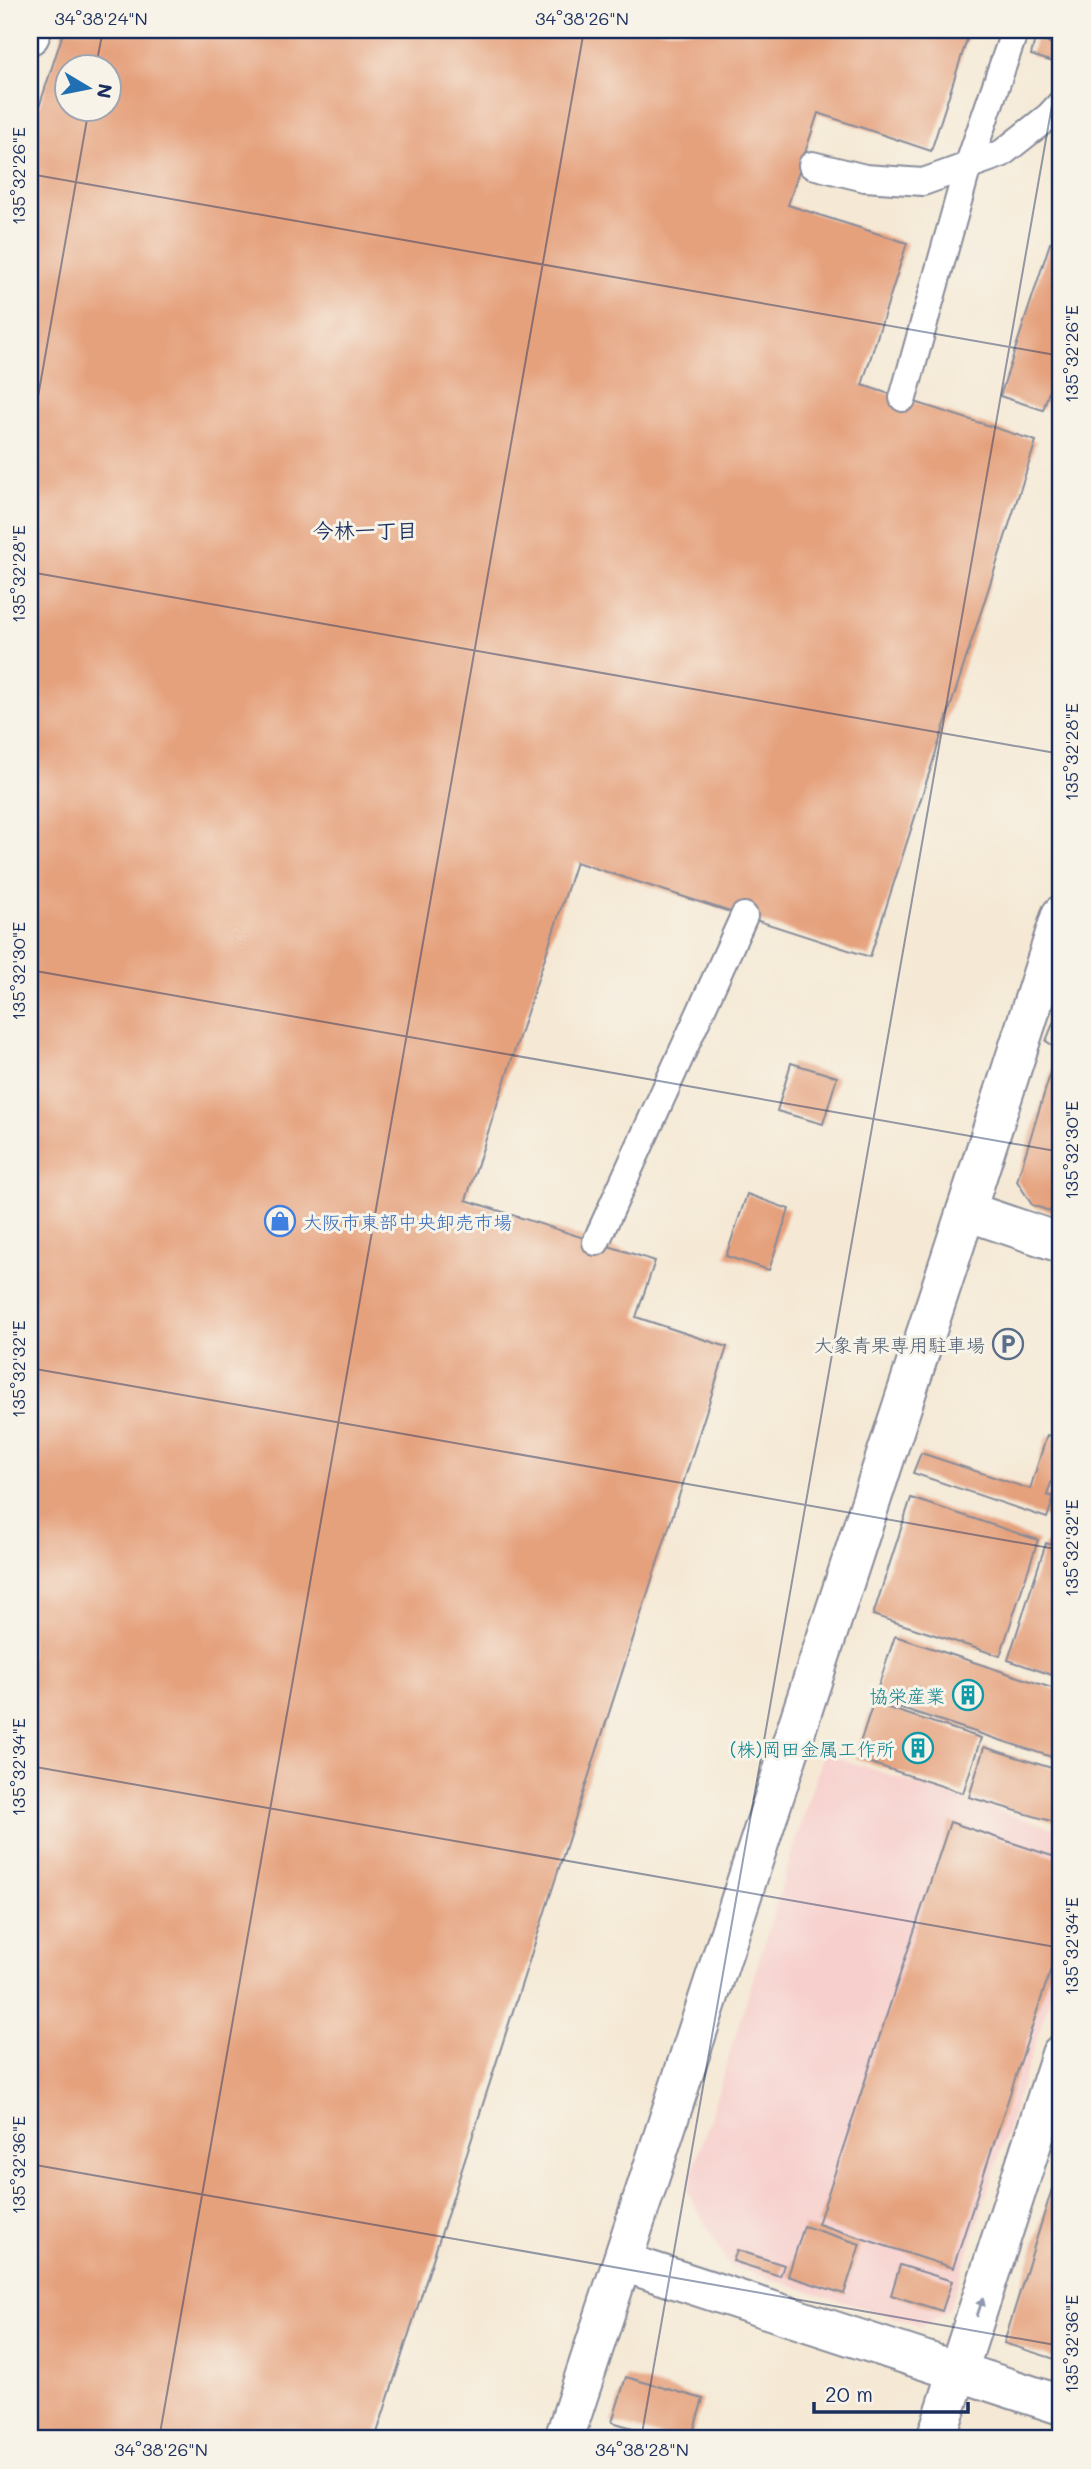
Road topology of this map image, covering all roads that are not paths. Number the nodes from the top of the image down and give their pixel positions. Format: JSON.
{"nodes":[{"id":1,"x":32,"y":30,"type":"edge"},
{"id":2,"x":1014,"y":30,"type":"edge"},
{"id":3,"x":30,"y":35,"type":"edge"},
{"id":4,"x":1061,"y":103,"type":"edge"},
{"id":5,"x":812,"y":165,"type":"dead end"},
{"id":6,"x":968,"y":166,"type":"junction"},
{"id":7,"x":903,"y":398,"type":"dead end"},
{"id":8,"x":1061,"y":915,"type":"edge"},
{"id":9,"x":744,"y":916,"type":"dead end"},
{"id":10,"x":966,"y":1211,"type":"junction"},
{"id":11,"x":596,"y":1242,"type":"dead end"},
{"id":12,"x":1061,"y":1243,"type":"edge"},
{"id":13,"x":1061,"y":2054,"type":"edge"},
{"id":14,"x":623,"y":2262,"type":"junction"},
{"id":15,"x":959,"y":2372,"type":"junction"},
{"id":16,"x":1061,"y":2405,"type":"edge"},
{"id":17,"x":564,"y":2439,"type":"edge"},
{"id":18,"x":936,"y":2439,"type":"edge"}],
"edges":[{"from":1,"to":3,"type":"street"},
{"from":2,"to":6,"type":"lane"},
{"from":4,"to":6,"type":"lane"},
{"from":5,"to":6,"type":"lane"},
{"from":6,"to":7,"type":"lane"},
{"from":8,"to":10,"type":"street"},
{"from":9,"to":11,"type":"lane"},
{"from":10,"to":12,"type":"street"},
{"from":10,"to":14,"type":"street"},
{"from":15,"to":13,"type":"street","one_way":true},
{"from":14,"to":15,"type":"street"},
{"from":14,"to":17,"type":"street"},
{"from":15,"to":16,"type":"street"},
{"from":15,"to":18,"type":"street"}]}
